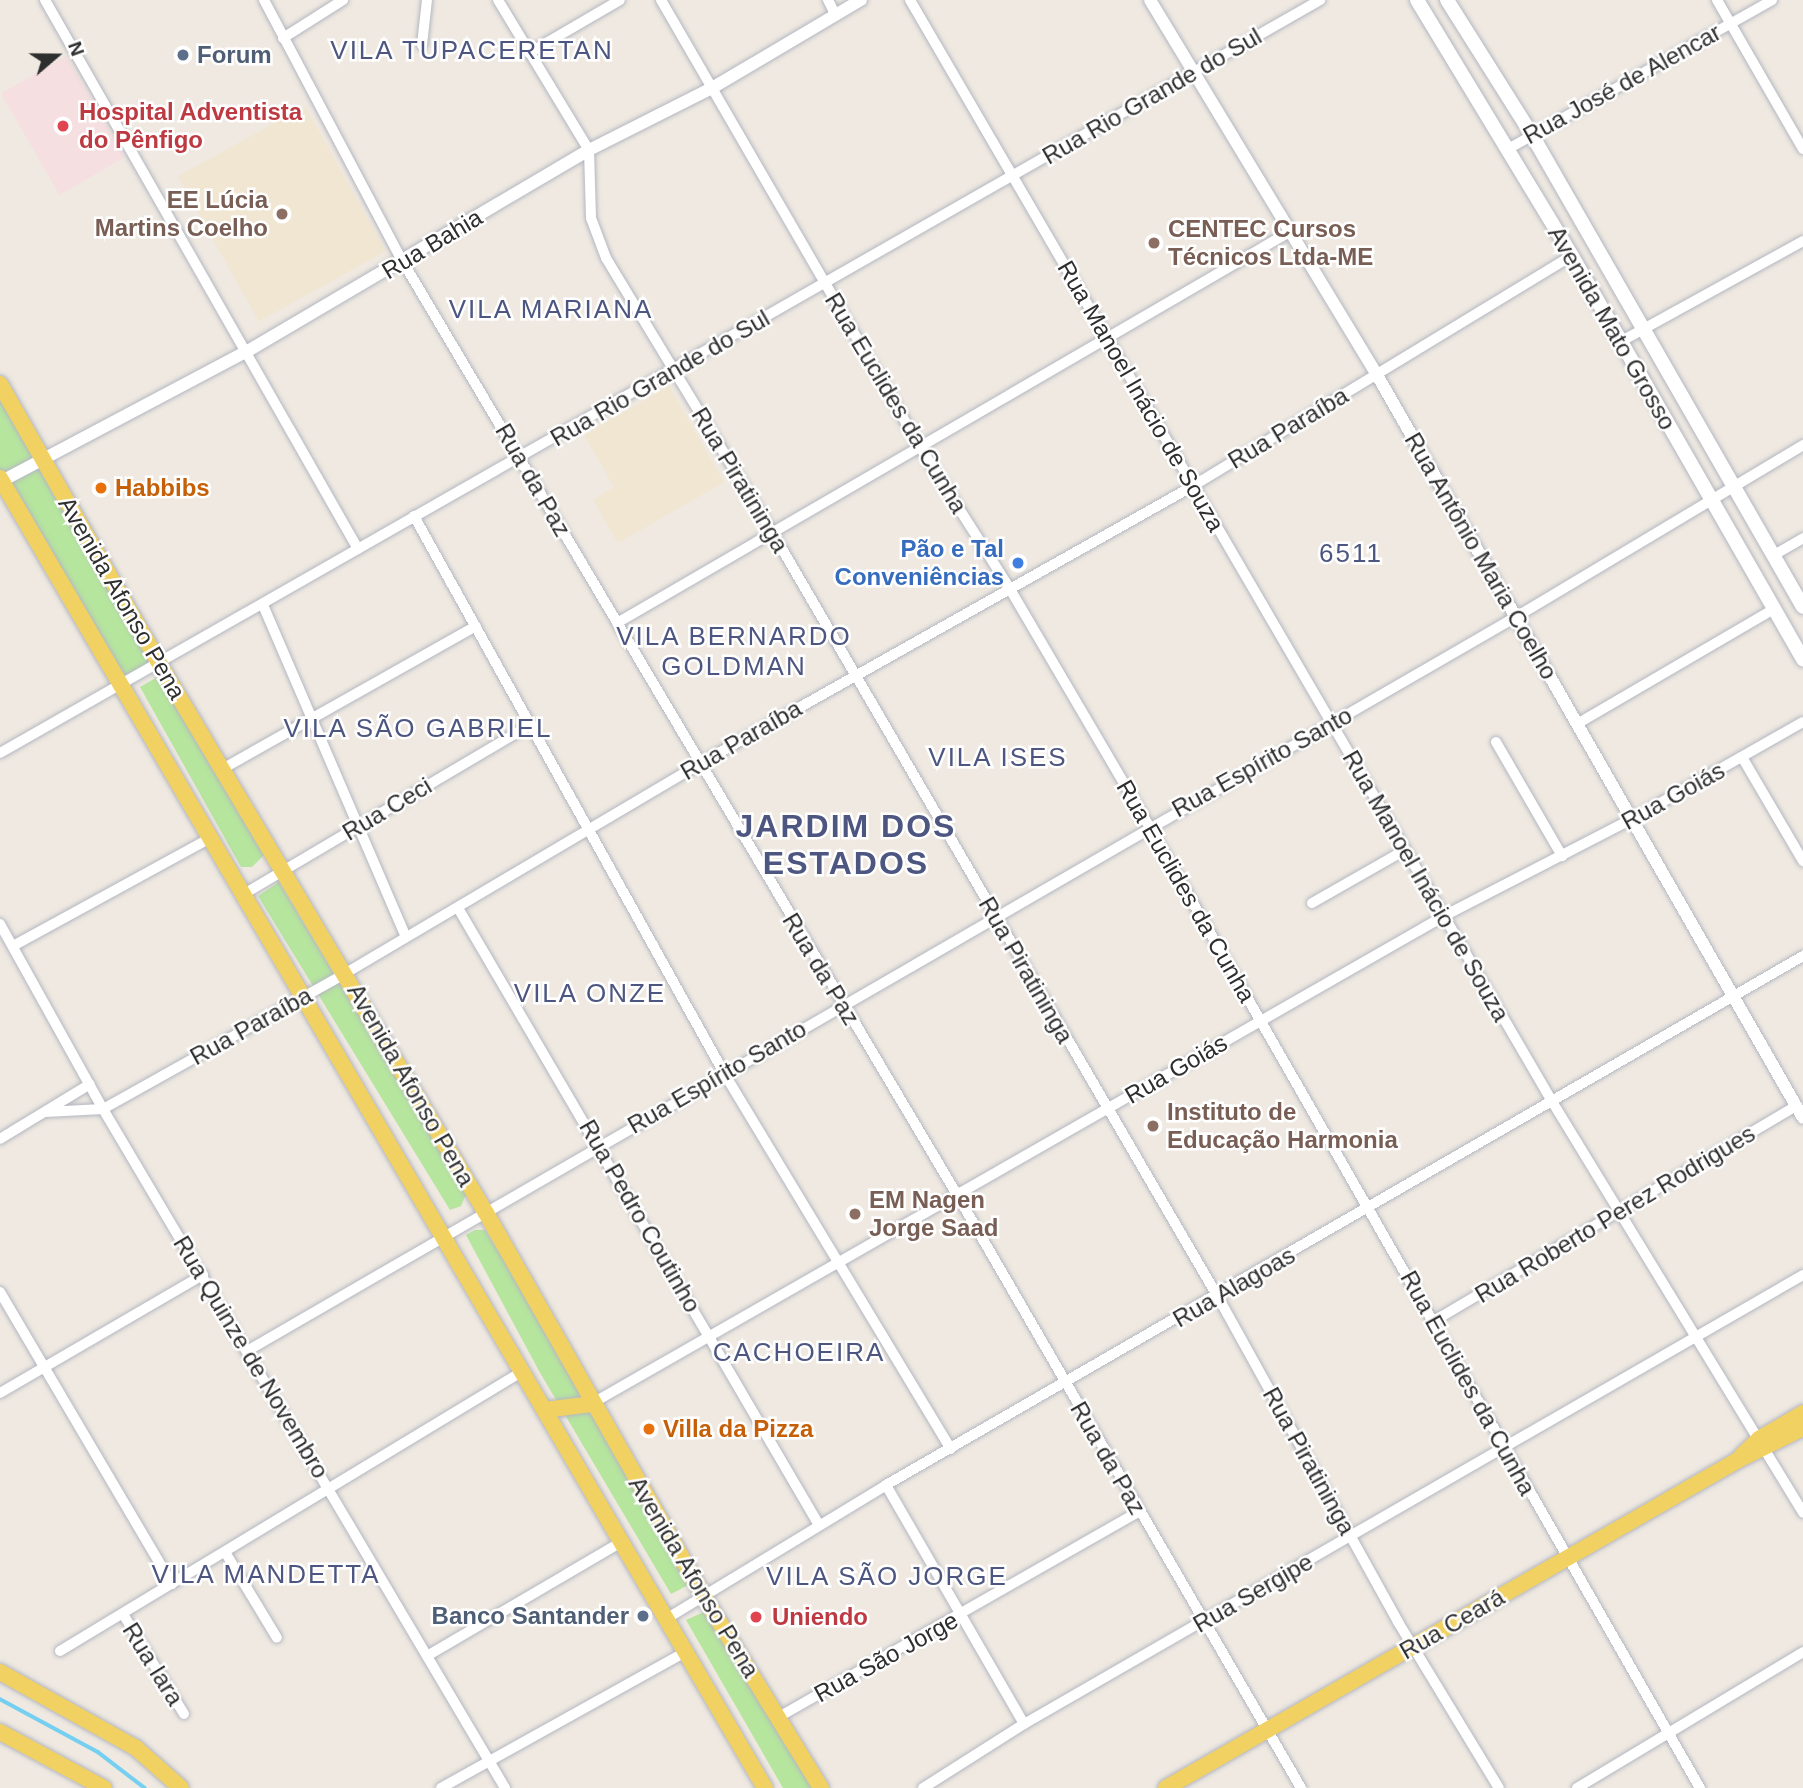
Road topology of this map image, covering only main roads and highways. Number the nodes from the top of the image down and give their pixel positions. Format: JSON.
{"nodes":[{"id":1,"x":1417,"y":0,"type":"edge"},
{"id":2,"x":1447,"y":0,"type":"edge"},
{"id":3,"x":0,"y":384,"type":"edge"},
{"id":4,"x":1,"y":480,"type":"edge"},
{"id":5,"x":1803,"y":607,"type":"edge"},
{"id":6,"x":1803,"y":659,"type":"edge"},
{"id":7,"x":591,"y":1404,"type":"junction"},
{"id":8,"x":545,"y":1410,"type":"junction"},
{"id":9,"x":1803,"y":1413,"type":"edge"},
{"id":10,"x":1803,"y":1428,"type":"edge"},
{"id":11,"x":1762,"y":1444,"type":"junction"},
{"id":12,"x":0,"y":1672,"type":"edge"},
{"id":13,"x":0,"y":1732,"type":"edge"},
{"id":14,"x":104,"y":1788,"type":"edge"},
{"id":15,"x":181,"y":1788,"type":"edge"},
{"id":16,"x":765,"y":1788,"type":"edge"},
{"id":17,"x":821,"y":1788,"type":"edge"},
{"id":18,"x":1166,"y":1788,"type":"edge"}],
"edges":[{"from":1,"to":6,"type":"main road","name":"Avenida Mato Grosso"},
{"from":2,"to":5,"type":"main road","name":"Avenida Mato Grosso"},
{"from":3,"to":7,"type":"main road","name":"Avenida Afonso Pena"},
{"from":4,"to":8,"type":"main road","name":"Avenida Afonso Pena"},
{"from":7,"to":8,"type":"main road"},
{"from":7,"to":17,"type":"main road","name":"Avenida Afonso Pena"},
{"from":8,"to":16,"type":"main road","name":"Avenida Afonso Pena"},
{"from":9,"to":11,"type":"main road","name":"Rua Ceará"},
{"from":10,"to":11,"type":"main road","name":"Rua Ceará"},
{"from":11,"to":18,"type":"main road","name":"Rua Ceará"},
{"from":12,"to":15,"type":"main road"},
{"from":13,"to":14,"type":"main road"}]}
